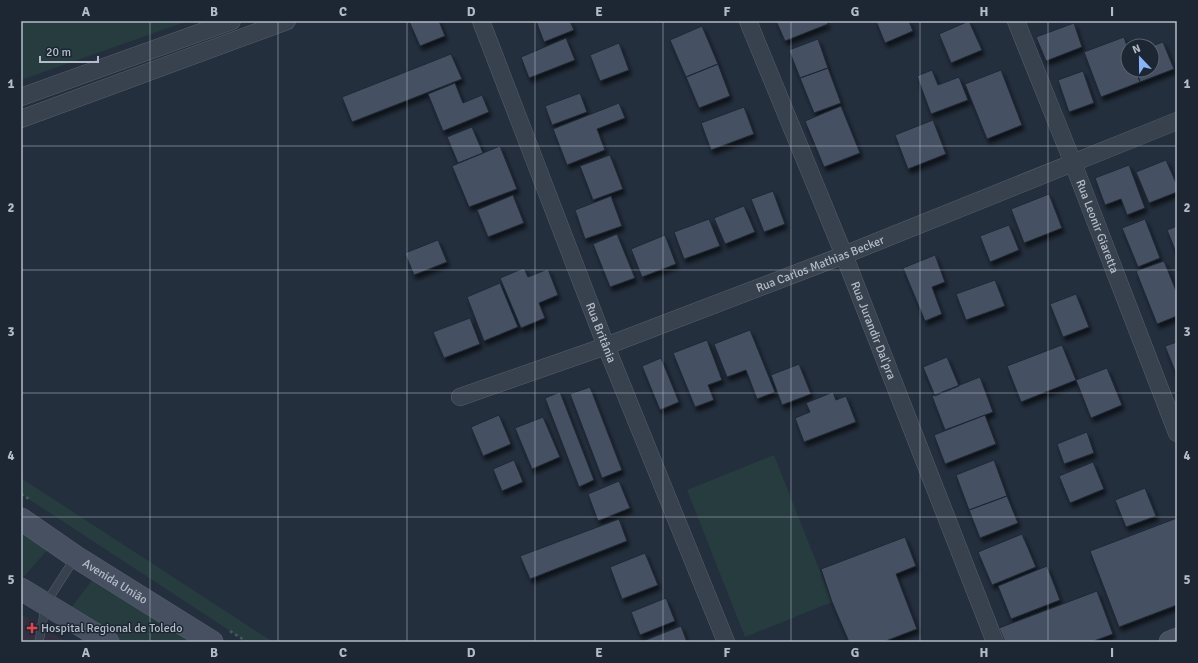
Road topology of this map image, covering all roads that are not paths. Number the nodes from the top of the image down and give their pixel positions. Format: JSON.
{"nodes":[{"id":1,"x":232,"y":21,"type":"edge"},
{"id":2,"x":286,"y":21,"type":"edge"},
{"id":3,"x":480,"y":21,"type":"edge"},
{"id":4,"x":748,"y":21,"type":"edge"},
{"id":5,"x":1016,"y":21,"type":"edge"},
{"id":6,"x":21,"y":97,"type":"edge"},
{"id":7,"x":21,"y":119,"type":"edge"},
{"id":8,"x":1177,"y":121,"type":"edge"},
{"id":9,"x":1073,"y":163,"type":"junction"},
{"id":10,"x":844,"y":255,"type":"junction"},
{"id":11,"x":606,"y":346,"type":"junction"},
{"id":12,"x":460,"y":397,"type":"dead end"},
{"id":13,"x":1177,"y":433,"type":"edge"},
{"id":14,"x":21,"y":519,"type":"edge"},
{"id":15,"x":76,"y":557,"type":"junction"},
{"id":16,"x":21,"y":589,"type":"edge"},
{"id":17,"x":46,"y":603,"type":"junction"},
{"id":18,"x":1177,"y":640,"type":"edge"},
{"id":19,"x":39,"y":642,"type":"edge"},
{"id":20,"x":108,"y":642,"type":"edge"},
{"id":21,"x":212,"y":642,"type":"edge"},
{"id":22,"x":726,"y":642,"type":"edge"},
{"id":23,"x":995,"y":642,"type":"edge"},
{"id":24,"x":1170,"y":642,"type":"edge"}],
"edges":[{"from":1,"to":6,"type":"street"},
{"from":2,"to":7,"type":"street"},
{"from":3,"to":11,"type":"street","name":"Rua Britânia"},
{"from":4,"to":10,"type":"street","name":"Rua Jurandir Dal'pra"},
{"from":5,"to":9,"type":"street","name":"Rua Leonir Giaretta"},
{"from":8,"to":9,"type":"street","name":"Rua Carlos Mathias Becker"},
{"from":9,"to":10,"type":"street","name":"Rua Carlos Mathias Becker"},
{"from":9,"to":13,"type":"street","name":"Rua Leonir Giaretta"},
{"from":10,"to":11,"type":"street","name":"Rua Carlos Mathias Becker"},
{"from":10,"to":23,"type":"street","name":"Rua Jurandir Dal'pra"},
{"from":11,"to":12,"type":"street","name":"Rua Carlos Mathias Becker"},
{"from":11,"to":22,"type":"street","name":"Rua Britânia"},
{"from":14,"to":15,"type":"street","name":"Avenida União"},
{"from":15,"to":17,"type":"lane"},
{"from":15,"to":21,"type":"street","name":"Avenida União"},
{"from":16,"to":17,"type":"street"},
{"from":17,"to":19,"type":"lane"},
{"from":17,"to":20,"type":"street"},
{"from":18,"to":24,"type":"street"}]}
